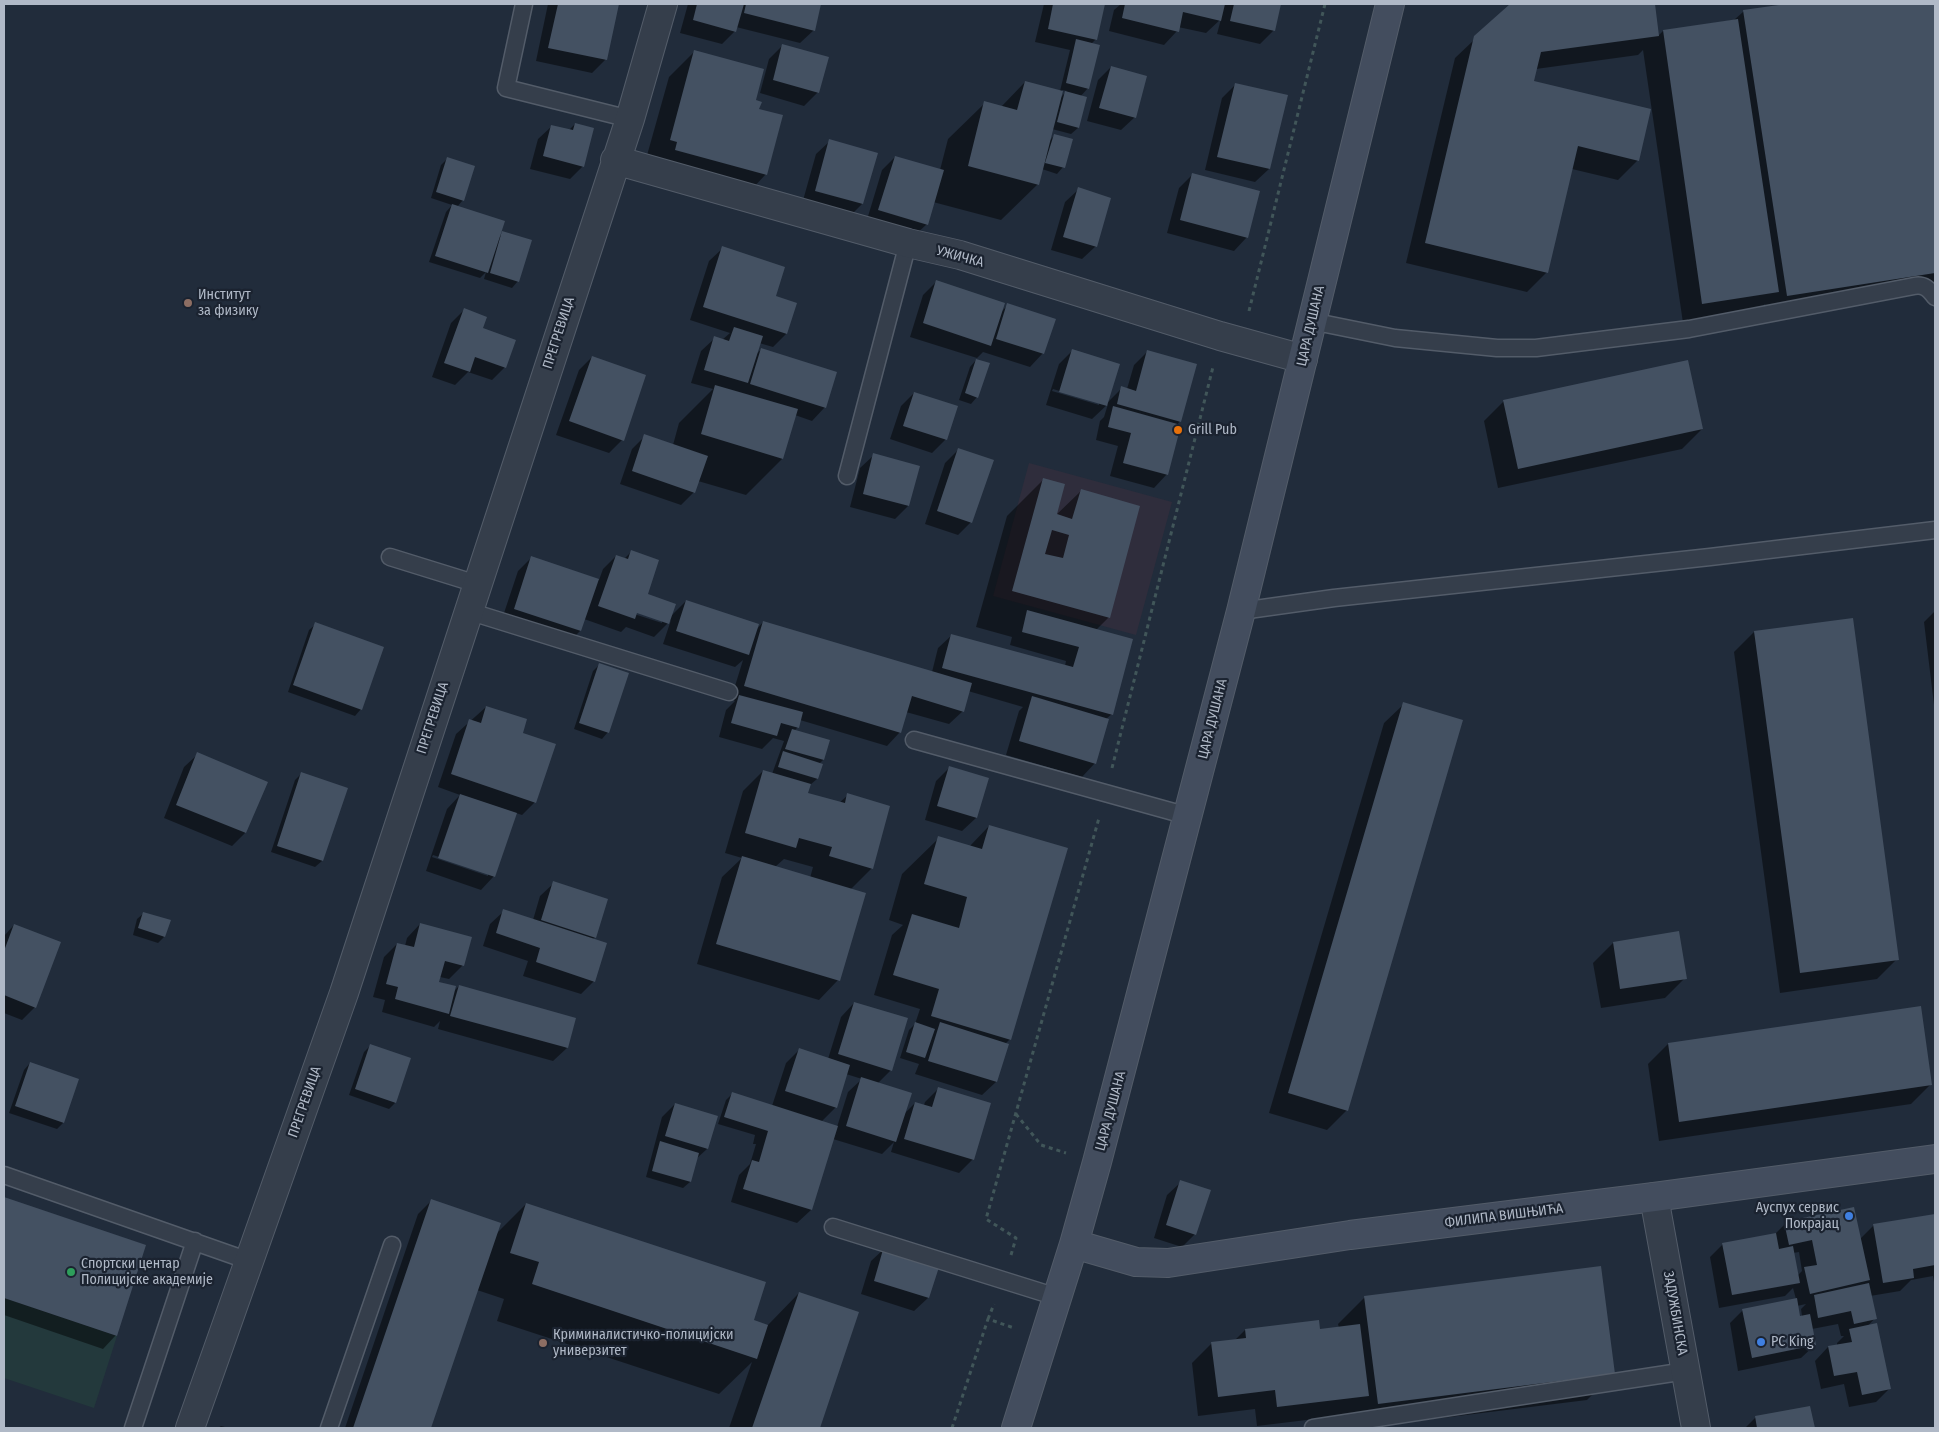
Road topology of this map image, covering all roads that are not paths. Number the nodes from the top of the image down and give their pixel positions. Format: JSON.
{"nodes":[{"id":1,"x":524,"y":4,"type":"edge"},
{"id":2,"x":663,"y":4,"type":"edge"},
{"id":3,"x":1390,"y":4,"type":"edge"},
{"id":4,"x":630,"y":119,"type":"junction"},
{"id":5,"x":615,"y":160,"type":"junction"},
{"id":6,"x":908,"y":243,"type":"junction"},
{"id":7,"x":1935,"y":298,"type":"edge"},
{"id":8,"x":1311,"y":321,"type":"junction"},
{"id":9,"x":1304,"y":359,"type":"junction"},
{"id":10,"x":847,"y":476,"type":"dead end"},
{"id":11,"x":1935,"y":530,"type":"edge"},
{"id":12,"x":390,"y":557,"type":"dead end"},
{"id":13,"x":477,"y":584,"type":"junction"},
{"id":14,"x":468,"y":611,"type":"junction"},
{"id":15,"x":1241,"y":611,"type":"junction"},
{"id":16,"x":730,"y":692,"type":"dead end"},
{"id":17,"x":914,"y":740,"type":"dead end"},
{"id":18,"x":1188,"y":816,"type":"junction"},
{"id":19,"x":1935,"y":1159,"type":"edge"},
{"id":20,"x":4,"y":1175,"type":"edge"},
{"id":21,"x":1654,"y":1197,"type":"junction"},
{"id":22,"x":833,"y":1227,"type":"dead end"},
{"id":23,"x":194,"y":1241,"type":"junction"},
{"id":24,"x":1074,"y":1244,"type":"junction"},
{"id":25,"x":392,"y":1245,"type":"dead end"},
{"id":26,"x":249,"y":1261,"type":"junction"},
{"id":27,"x":1057,"y":1297,"type":"junction"},
{"id":28,"x":1686,"y":1372,"type":"junction"},
{"id":29,"x":133,"y":1428,"type":"edge"},
{"id":30,"x":190,"y":1428,"type":"edge"},
{"id":31,"x":329,"y":1428,"type":"edge"},
{"id":32,"x":1016,"y":1428,"type":"edge"},
{"id":33,"x":1313,"y":1428,"type":"edge"},
{"id":34,"x":1696,"y":1428,"type":"edge"}],
"edges":[{"from":1,"to":4,"type":"lane"},
{"from":2,"to":4,"type":"street","name":"ПРЕГРЕВИЦА"},
{"from":3,"to":8,"type":"main road","name":"ЦАРА ДУШАНА"},
{"from":4,"to":5,"type":"street","name":"ПРЕГРЕВИЦА"},
{"from":5,"to":6,"type":"street","name":"УЖИЧКА"},
{"from":5,"to":13,"type":"street","name":"ПРЕГРЕВИЦА"},
{"from":6,"to":9,"type":"street","name":"УЖИЧКА"},
{"from":6,"to":10,"type":"lane"},
{"from":7,"to":8,"type":"lane"},
{"from":8,"to":9,"type":"main road","name":"ЦАРА ДУШАНА"},
{"from":9,"to":15,"type":"main road","name":"ЦАРА ДУШАНА"},
{"from":11,"to":15,"type":"lane"},
{"from":12,"to":13,"type":"lane"},
{"from":13,"to":14,"type":"street","name":"ПРЕГРЕВИЦА"},
{"from":14,"to":16,"type":"lane"},
{"from":14,"to":26,"type":"street","name":"ПРЕГРЕВИЦА"},
{"from":15,"to":18,"type":"main road","name":"ЦАРА ДУШАНА"},
{"from":17,"to":18,"type":"lane"},
{"from":18,"to":24,"type":"main road","name":"ЦАРА ДУШАНА"},
{"from":19,"to":21,"type":"main road","name":"ФИЛИПА ВИШЊИЋА"},
{"from":20,"to":23,"type":"lane"},
{"from":21,"to":24,"type":"main road","name":"ФИЛИПА ВИШЊИЋА"},
{"from":21,"to":28,"type":"street","name":"ЗАДУЖБИНСКА"},
{"from":22,"to":27,"type":"lane"},
{"from":23,"to":26,"type":"lane"},
{"from":23,"to":29,"type":"lane"},
{"from":24,"to":27,"type":"main road","name":"ЦАРА ДУШАНА"},
{"from":25,"to":31,"type":"lane"},
{"from":26,"to":30,"type":"street","name":"ПРЕГРЕВИЦА"},
{"from":27,"to":32,"type":"main road","name":"ЦАРА ДУШАНА"},
{"from":28,"to":33,"type":"lane"},
{"from":28,"to":34,"type":"street","name":"ЗАДУЖБИНСКА"}]}
